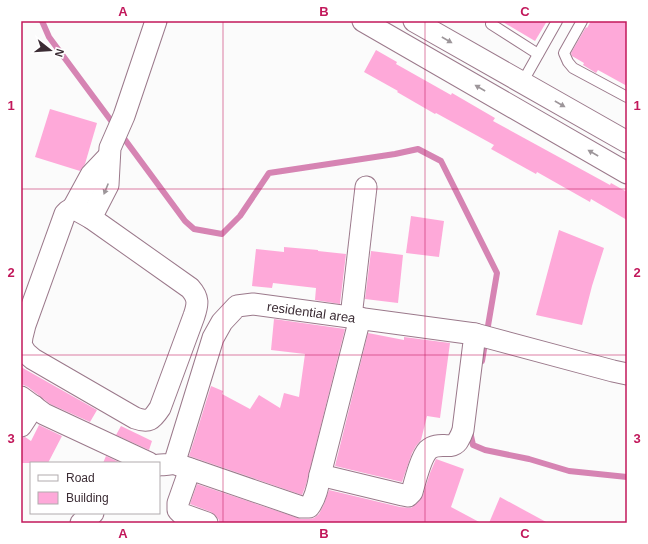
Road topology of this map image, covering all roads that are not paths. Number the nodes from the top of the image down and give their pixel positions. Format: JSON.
{"nodes":[{"id":1,"x":156,"y":21,"type":"edge"},
{"id":2,"x":363,"y":21,"type":"edge"},
{"id":3,"x":414,"y":21,"type":"edge"},
{"id":4,"x":557,"y":21,"type":"edge"},
{"id":5,"x":582,"y":21,"type":"edge"},
{"id":6,"x":491,"y":24,"type":"dead end"},
{"id":7,"x":538,"y":54,"type":"junction"},
{"id":8,"x":522,"y":83,"type":"junction"},
{"id":9,"x":627,"y":97,"type":"edge"},
{"id":10,"x":627,"y":142,"type":"edge"},
{"id":11,"x":109,"y":152,"type":"junction"},
{"id":12,"x":627,"y":173,"type":"edge"},
{"id":13,"x":366,"y":187,"type":"dead end"},
{"id":14,"x":73,"y":208,"type":"junction"},
{"id":15,"x":91,"y":218,"type":"junction"},
{"id":16,"x":356,"y":317,"type":"junction"},
{"id":17,"x":476,"y":334,"type":"junction"},
{"id":18,"x":627,"y":374,"type":"edge"},
{"id":19,"x":28,"y":402,"type":"edge"},
{"id":20,"x":21,"y":426,"type":"edge"},
{"id":21,"x":147,"y":462,"type":"edge"},
{"id":22,"x":174,"y":466,"type":"edge"},
{"id":23,"x":320,"y":475,"type":"junction"},
{"id":24,"x":92,"y":514,"type":"edge"},
{"id":25,"x":81,"y":523,"type":"edge"},
{"id":26,"x":207,"y":523,"type":"edge"}],
"edges":[{"from":1,"to":11,"type":"street"},
{"from":12,"to":2,"type":"street","one_way":true},
{"from":3,"to":8,"type":"street","one_way":true},
{"from":4,"to":7,"type":"lane"},
{"from":5,"to":9,"type":"lane"},
{"from":6,"to":7,"type":"lane"},
{"from":7,"to":8,"type":"lane"},
{"from":8,"to":10,"type":"street","one_way":true},
{"from":11,"to":14,"type":"street"},
{"from":11,"to":15,"type":"street","one_way":true},
{"from":13,"to":16,"type":"street"},
{"from":14,"to":15,"type":"street"},
{"from":14,"to":15,"type":"street"},
{"from":16,"to":17,"type":"street","name":"residential area"},
{"from":16,"to":22,"type":"street","name":"residential area"},
{"from":16,"to":23,"type":"street"},
{"from":17,"to":18,"type":"street","name":"residential area"},
{"from":17,"to":23,"type":"street"},
{"from":19,"to":20,"type":"street"},
{"from":19,"to":21,"type":"street"},
{"from":22,"to":23,"type":"street"},
{"from":22,"to":26,"type":"street","name":"residential area"},
{"from":24,"to":25,"type":"street"}]}
